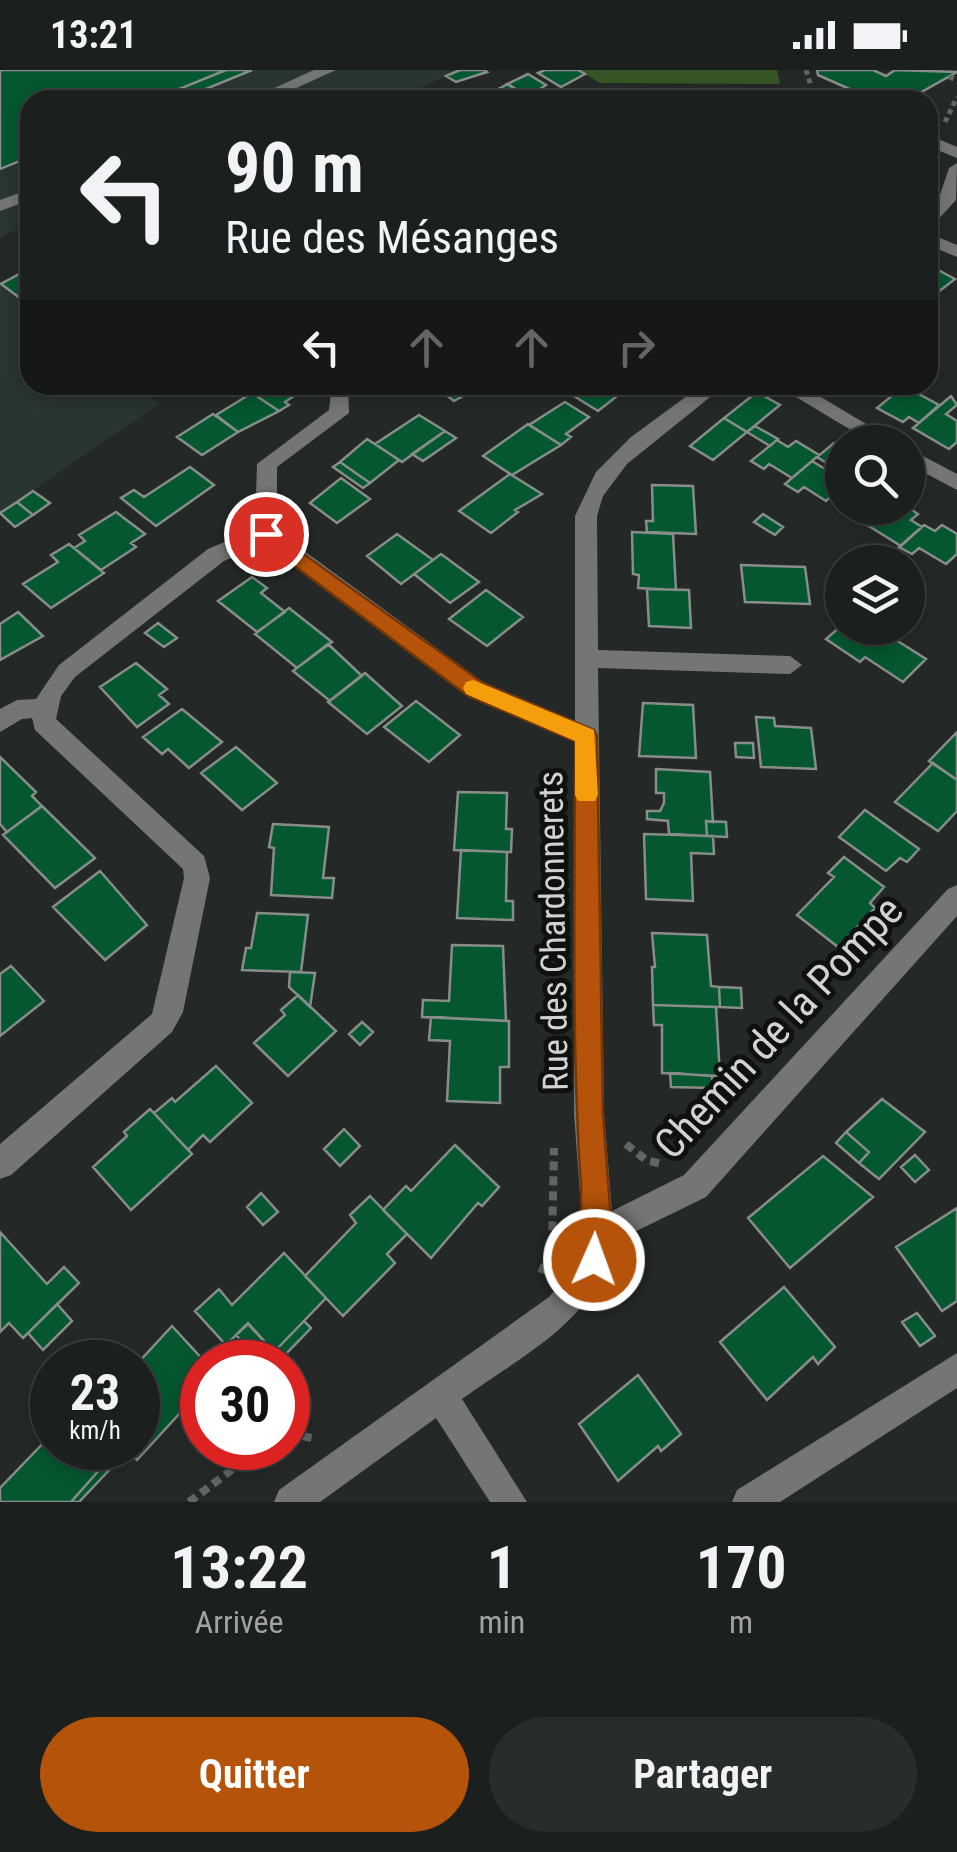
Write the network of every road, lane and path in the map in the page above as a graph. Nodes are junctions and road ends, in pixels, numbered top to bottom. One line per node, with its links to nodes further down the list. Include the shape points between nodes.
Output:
1 (328, 70): 6 (street)
2 (806, 70): 5 (path)
3 (949, 77): 4 (path)
4 (957, 80)
5 (811, 86)
6 (280, 90)
7 (957, 168): 8 (street)
8 (938, 209)
9 (340, 395): 15 (street, via 339,413 267,464)
10 (702, 395): 16 (street, Rue des Chardonnerets, via 610,467 592,494 586,516)
11 (804, 395): 12 (street)
12 (856, 425)
13 (925, 465): 14 (street)
14 (957, 483)
15 (266, 534): 18 (street, via 216,555 82,659 51,689); 20 (street, via 475,690)
16 (586, 659): 17 (street); 20 (street, Rue des Chardonnerets)
17 (790, 665)
18 (43, 708): 19 (street, via 17,710); 23 (street, via 44,723 195,864 197,878 162,1023)
19 (0, 722)
20 (586, 736): 22 (street, Rue des Chardonnerets)
21 (957, 897): 25 (street, Chemin de la Pompe, via 695,1186)
22 (589, 1114): 24 (path, via 615,1116 619,1136 636,1154); 25 (street, Rue des Chardonnerets); 26 (path, via 555,1113 552,1248)
23 (0, 1164)
24 (671, 1164)
25 (598, 1234): 28 (street, via 584,1280 560,1308)
26 (530, 1290)
27 (957, 1369): 35 (street)
28 (440, 1395): 33 (street); 34 (street)
29 (310, 1437): 30 (path)
30 (325, 1440)
31 (232, 1470): 32 (path)
32 (189, 1502)
33 (291, 1502)
34 (510, 1502)
35 (749, 1502)

